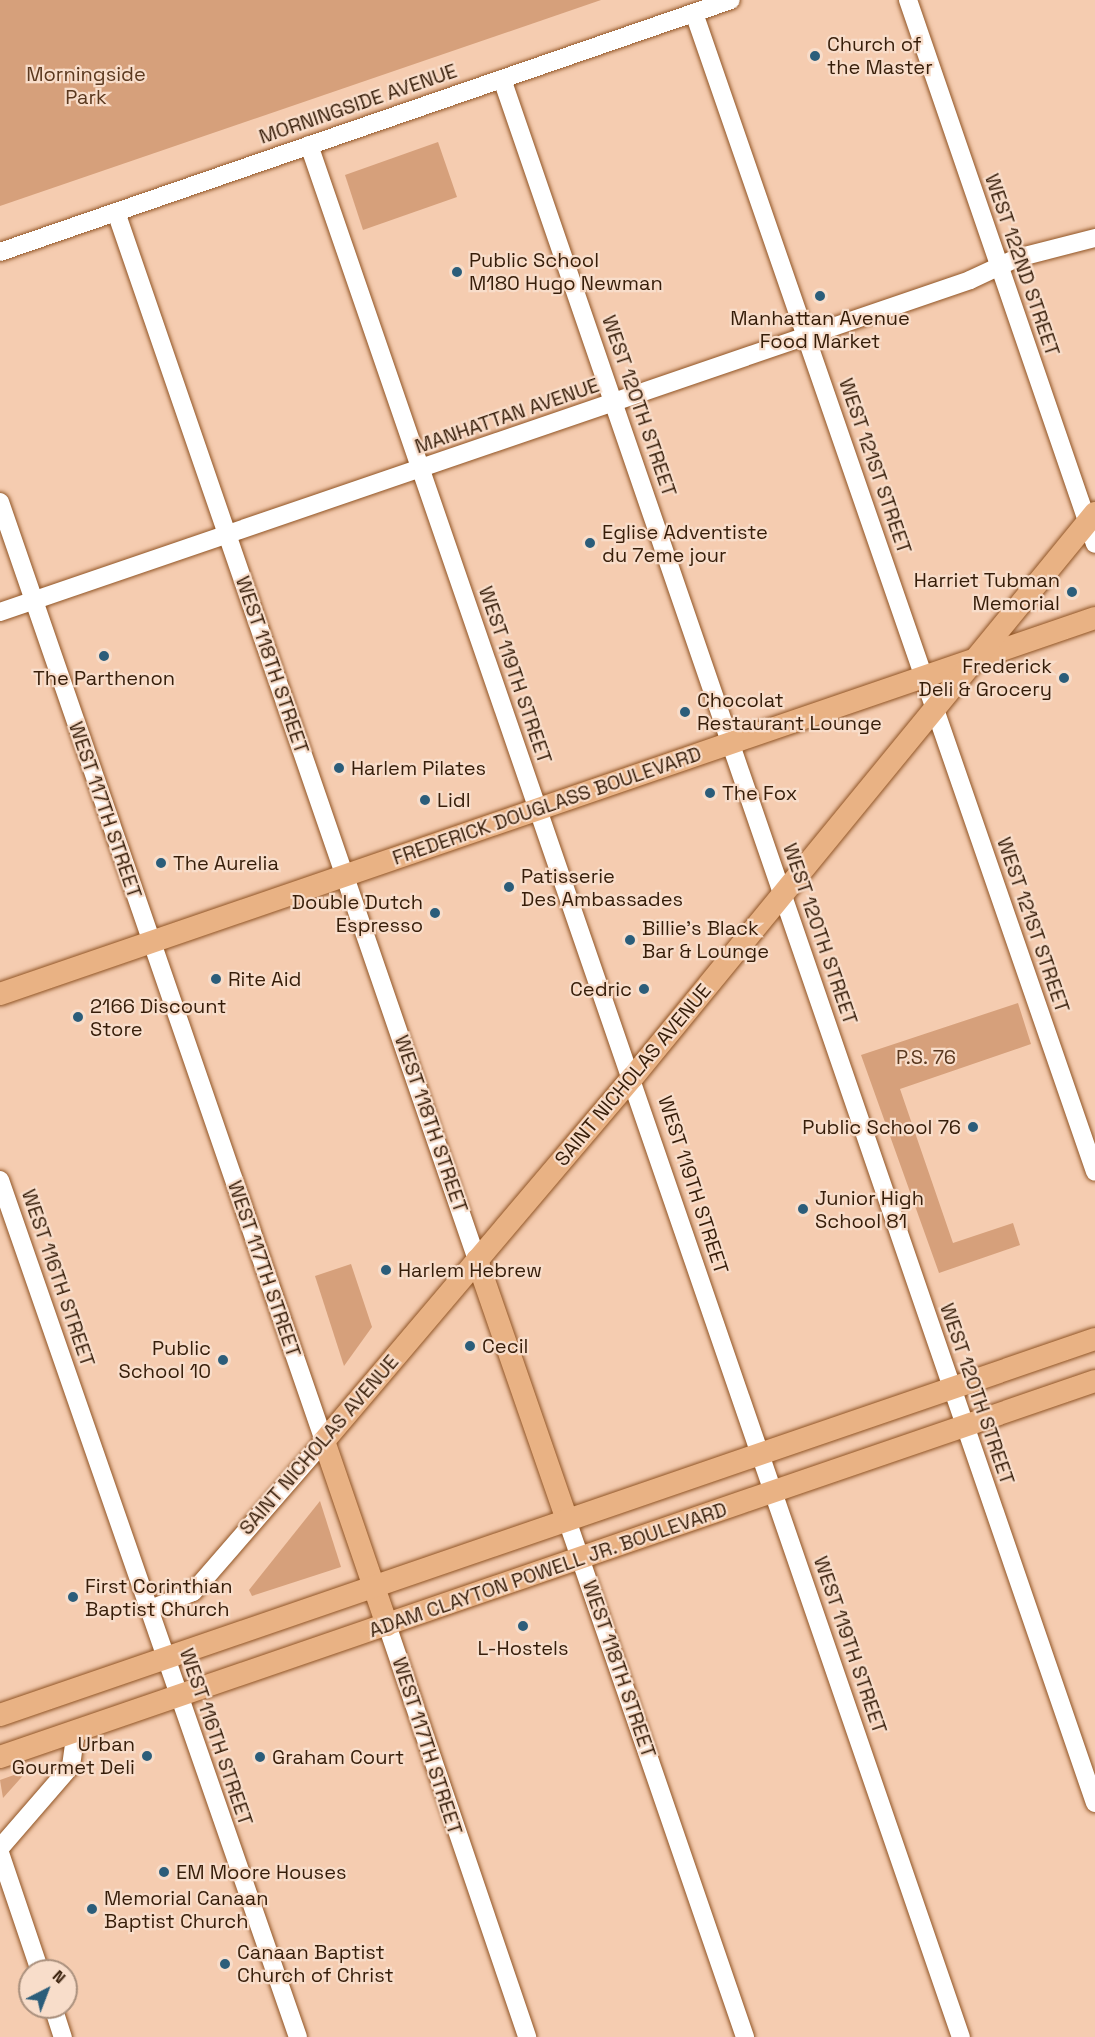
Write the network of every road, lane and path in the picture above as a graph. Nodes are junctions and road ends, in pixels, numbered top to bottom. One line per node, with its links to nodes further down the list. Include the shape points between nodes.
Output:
1 (731, 0): 3 (street, MORNINGSIDE AVENUE)
2 (908, 0): 9 (street, WEST 122ND STREET)
3 (694, 13): 4 (street, MORNINGSIDE AVENUE); 10 (street, WEST 121ST STREET)
4 (502, 79): 5 (street, MORNINGSIDE AVENUE); 11 (street, WEST 120TH STREET)
5 (309, 145): 6 (street, MORNINGSIDE AVENUE); 12 (street, WEST 119TH STREET)
6 (116, 212): 8 (street, MORNINGSIDE AVENUE); 15 (street, WEST 118TH STREET)
7 (1095, 237): 9 (street, MANHATTAN AVENUE, via 1035,252)
8 (0, 252)
9 (998, 267): 10 (street, MANHATTAN AVENUE); 14 (street, WEST 122ND STREET)
10 (806, 336): 11 (street, MANHATTAN AVENUE); 21 (street, WEST 121ST STREET)
11 (615, 403): 12 (street, MANHATTAN AVENUE); 23 (street, WEST 120TH STREET)
12 (420, 469): 15 (street, MANHATTAN AVENUE); 24 (street, WEST 119TH STREET)
13 (0, 502): 17 (street, WEST 117TH STREET)
14 (1091, 517): 16 (street, WEST 122ND STREET); 20 (main road, SAINT NICHOLAS AVENUE)
15 (227, 536): 17 (street, MANHATTAN AVENUE); 25 (street, WEST 118TH STREET)
16 (1095, 544)
17 (34, 601): 18 (street, MANHATTAN AVENUE); 27 (street, WEST 117TH STREET)
18 (0, 612)
19 (1095, 618): 20 (main road, FREDERICK DOUGLASS BOULEVARD)
20 (975, 659): 21 (main road, FREDERICK DOUGLASS BOULEVARD); 22 (main road, SAINT NICHOLAS AVENUE)
21 (923, 676): 22 (street, WEST 121ST STREET); 23 (main road, FREDERICK DOUGLASS BOULEVARD)
22 (934, 708): 26 (main road, SAINT NICHOLAS AVENUE); 30 (street, WEST 121ST STREET)
23 (731, 742): 24 (main road, FREDERICK DOUGLASS BOULEVARD); 26 (street, WEST 120TH STREET)
24 (537, 809): 25 (main road, FREDERICK DOUGLASS BOULEVARD); 29 (street, WEST 119TH STREET)
25 (345, 875): 27 (main road, FREDERICK DOUGLASS BOULEVARD); 32 (street, WEST 118TH STREET)
26 (782, 893): 29 (main road, SAINT NICHOLAS AVENUE); 35 (street, WEST 120TH STREET)
27 (151, 942): 28 (main road, FREDERICK DOUGLASS BOULEVARD); 37 (street, WEST 117TH STREET)
28 (0, 994)
29 (633, 1077): 32 (main road, SAINT NICHOLAS AVENUE); 38 (street, WEST 119TH STREET)
30 (1095, 1172)
31 (0, 1180): 43 (street, WEST 116TH STREET)
32 (477, 1260): 37 (main road, SAINT NICHOLAS AVENUE); 40 (main road, WEST 118TH STREET)
33 (1095, 1339): 35 (main road, ADAM CLAYTON POWELL JR. BOULEVARD)
34 (1095, 1381): 36 (main road, ADAM CLAYTON POWELL JR. BOULEVARD)
35 (951, 1389): 36 (street, WEST 120TH STREET); 38 (main road, ADAM CLAYTON POWELL JR. BOULEVARD)
36 (964, 1426): 39 (main road, ADAM CLAYTON POWELL JR. BOULEVARD); 50 (street, WEST 120TH STREET)
37 (324, 1441): 42 (main road, WEST 117TH STREET); 43 (street, SAINT NICHOLAS AVENUE, via 193,1592)
38 (760, 1454): 39 (street, WEST 119TH STREET); 40 (main road, ADAM CLAYTON POWELL JR. BOULEVARD)
39 (773, 1493): 41 (main road, ADAM CLAYTON POWELL JR. BOULEVARD); 59 (street, WEST 119TH STREET)
40 (567, 1520): 41 (street, WEST 118TH STREET); 42 (main road, ADAM CLAYTON POWELL JR. BOULEVARD)
41 (581, 1559): 44 (main road, ADAM CLAYTON POWELL JR. BOULEVARD); 58 (street, WEST 118TH STREET)
42 (374, 1587): 44 (main road, WEST 117TH STREET); 45 (main road, ADAM CLAYTON POWELL JR. BOULEVARD)
43 (148, 1610): 45 (street, WEST 116TH STREET)
44 (387, 1625): 46 (main road, ADAM CLAYTON POWELL JR. BOULEVARD); 57 (street, WEST 117TH STREET)
45 (165, 1659): 46 (street, WEST 116TH STREET); 47 (main road, ADAM CLAYTON POWELL JR. BOULEVARD)
46 (178, 1697): 48 (main road, ADAM CLAYTON POWELL JR. BOULEVARD); 56 (street, WEST 116TH STREET)
47 (0, 1715)
48 (76, 1731): 49 (main road, ADAM CLAYTON POWELL JR. BOULEVARD); 51 (street, via 71,1766)
49 (0, 1757)
50 (1095, 1803)
51 (0, 1848)
52 (0, 1853): 53 (street)
53 (36, 1959)
54 (57, 2019): 55 (street)
55 (63, 2037)
56 (298, 2037)
57 (527, 2037)
58 (745, 2037)
59 (961, 2037)

